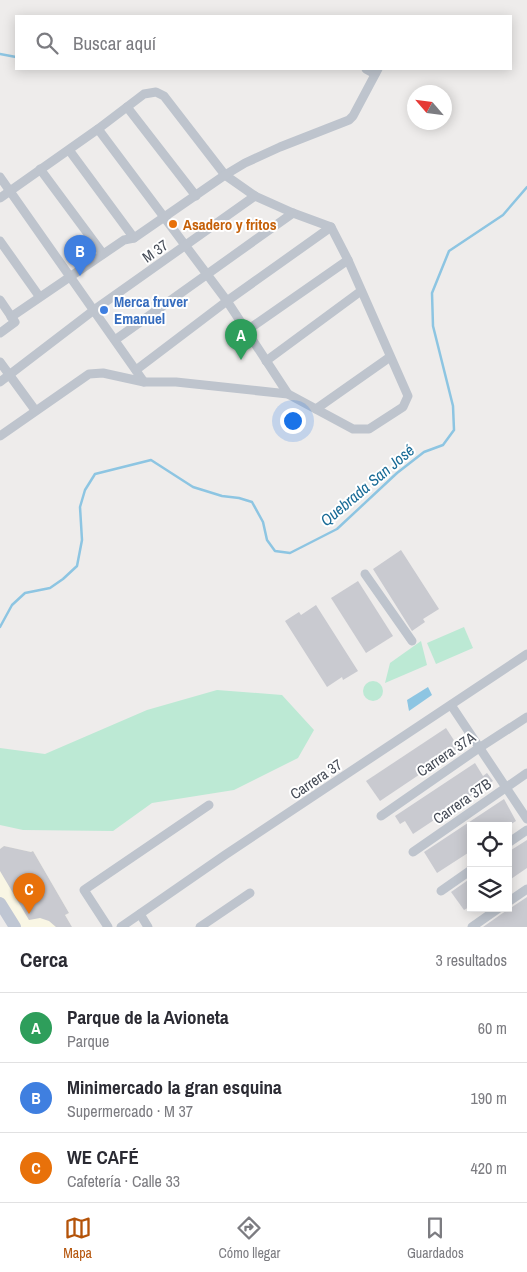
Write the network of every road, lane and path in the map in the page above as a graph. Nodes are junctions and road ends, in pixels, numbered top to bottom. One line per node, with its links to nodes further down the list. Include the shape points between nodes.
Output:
1 (377, 71): 6 (street, via 349,120 280,147)
2 (128, 107): 3 (street); 6 (street, via 144,94 156,92 164,96); 9 (street)
3 (98, 129): 4 (street); 13 (street)
4 (69, 150): 5 (street); 15 (street)
5 (40, 169): 8 (street); 18 (street)
6 (225, 175): 9 (street); 10 (street)
7 (0, 177): 8 (street)
8 (10, 191): 11 (street); 21 (street)
9 (196, 196): 13 (street)
10 (255, 196): 12 (street); 17 (street, M 37)
11 (0, 198)
12 (293, 213): 14 (street); 20 (street)
13 (164, 217): 15 (street); 17 (street)
14 (331, 227): 19 (street); 25 (street)
15 (134, 238): 18 (street, via 124,240)
16 (0, 240): 23 (street)
17 (185, 246): 20 (street); 26 (street, M 37)
18 (103, 254): 21 (street)
19 (348, 260): 22 (street); 28 (street)
20 (207, 275): 25 (street); 30 (street)
21 (70, 276): 23 (street); 26 (street)
22 (361, 291): 31 (street); 32 (street)
23 (39, 296): 27 (street)
24 (0, 300): 27 (street)
25 (226, 301): 28 (street); 34 (street)
26 (94, 310): 30 (street); 35 (street, M 37)
27 (11, 317): 29 (street, via 15,322)
28 (246, 332): 32 (street)
29 (0, 333)
30 (115, 340): 34 (street)
31 (390, 357): 39 (street); 39 (street, via 408,396 403,407 369,429 353,429)
32 (266, 361): 38 (street)
33 (0, 362): 35 (street)
34 (136, 370): 37 (street)
35 (9, 375): 36 (street, M 37); 40 (street)
36 (0, 382)
37 (144, 382): 38 (street, via 176,382); 40 (street, via 103,373 89,374)
38 (288, 394): 39 (street)
39 (316, 409)
40 (35, 410): 41 (street)
41 (0, 436)
42 (365, 574): 43 (street)
43 (412, 641)
44 (527, 654): 45 (street, Carrera 37)
45 (451, 705): 47 (street); 63 (street, Carrera 37)
46 (527, 717): 47 (street, Carrera 37A)
47 (479, 748): 49 (street); 51 (street, Carrera 37A)
48 (527, 773): 49 (street, Carrera 37B)
49 (505, 787): 52 (street); 55 (street, Carrera 37B)
50 (209, 805): 65 (street, via 84,890)
51 (381, 816)
52 (527, 819)
53 (527, 830): 54 (street)
54 (512, 840)
55 (413, 852)
56 (467, 873): 58 (street)
57 (527, 889): 60 (street)
58 (441, 891)
59 (250, 893): 68 (street)
60 (512, 899)
61 (0, 903): 64 (street)
62 (493, 912): 69 (street)
63 (140, 914): 66 (street, Carrera 37); 67 (street)
64 (14, 926)
65 (108, 927)
66 (121, 927)
67 (148, 927)
68 (200, 927)
69 (472, 927)

